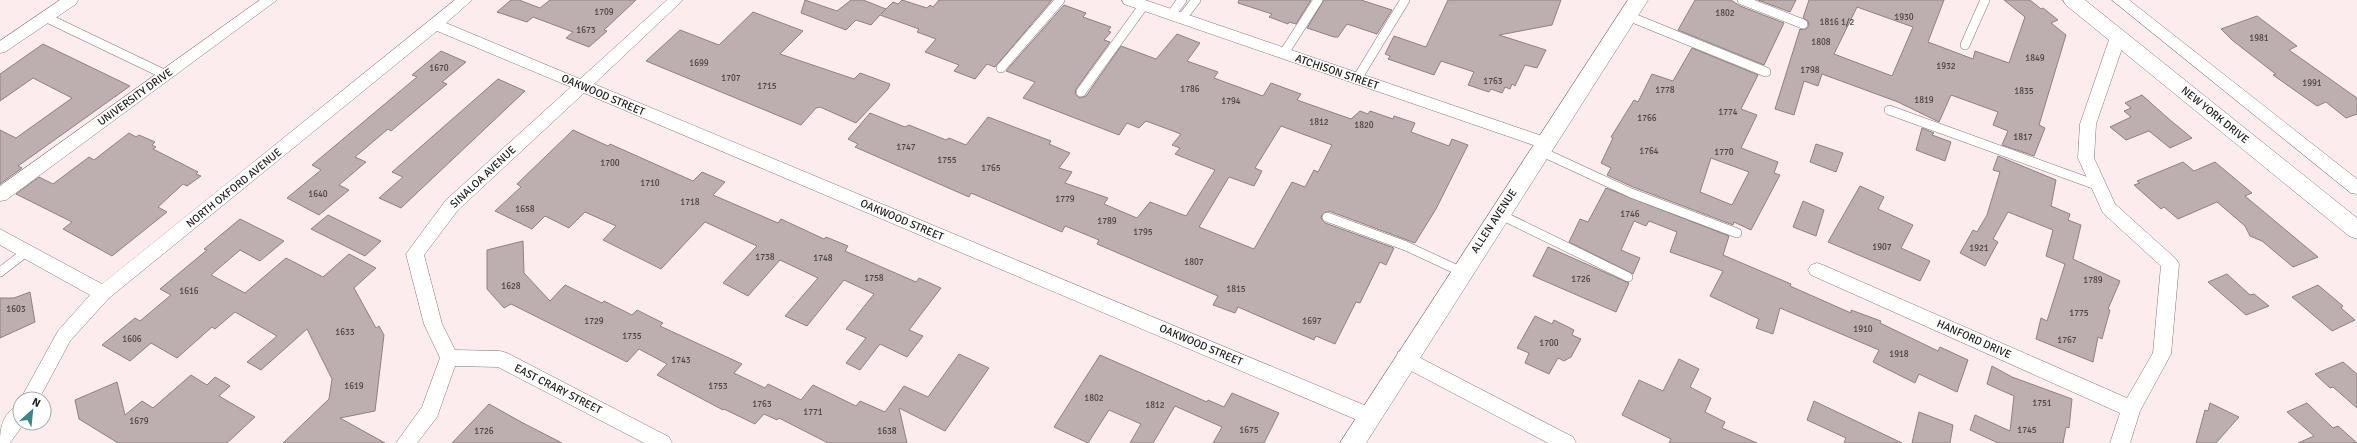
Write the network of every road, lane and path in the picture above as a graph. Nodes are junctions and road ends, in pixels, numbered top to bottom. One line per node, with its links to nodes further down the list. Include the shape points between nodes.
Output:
1 (71, 0): 17 (street)
2 (270, 0): 26 (street, UNIVERSITY DRIVE)
3 (465, 0): 18 (street, NORTH OXFORD AVENUE)
4 (676, 0): 28 (street, SINALOA AVENUE)
5 (1060, 0): 24 (lane)
6 (1182, 0): 16 (lane)
7 (1196, 0): 16 (lane)
8 (1318, 0): 23 (lane)
9 (1405, 0): 27 (lane)
10 (1742, 0): 19 (lane)
11 (1985, 0): 21 (lane)
12 (2073, 0): 20 (street, NEW YORK DRIVE)
13 (2119, 0): 33 (street)
14 (1136, 2): 16 (street, ATCHISON STREET); 29 (lane)
15 (1633, 8): 25 (lane); 31 (street, ALLEN AVENUE)
16 (1177, 16): 23 (street, ATCHISON STREET)
17 (45, 17): 22 (street); 26 (lane)
18 (435, 24): 28 (street, OAKWOOD STREET); 45 (street, NORTH OXFORD AVENUE)
19 (1803, 24)
20 (2118, 37): 32 (street, via 2088,124 2086,158); 37 (street, NEW YORK DRIVE)
21 (1965, 45)
22 (0, 48)
23 (1284, 53): 27 (street, ATCHISON STREET)
24 (1001, 68)
25 (1766, 72)
26 (166, 75): 34 (street, UNIVERSITY DRIVE)
27 (1357, 79): 31 (street, ATCHISON STREET)
28 (581, 86): 46 (street, SINALOA AVENUE, via 452,205 415,254 433,324); 50 (street, OAKWOOD STREET)
29 (1081, 92)
30 (1889, 110): 32 (lane)
31 (1542, 147): 35 (street, ALLEN AVENUE); 38 (lane, via 1631,193)
32 (2099, 186): 49 (street, via 2109,208 2170,264 2162,354)
33 (2357, 188)
34 (0, 195)
35 (1499, 214): 43 (street, ALLEN AVENUE); 44 (lane)
36 (1327, 217): 43 (lane, via 1406,246)
37 (2357, 230)
38 (1737, 233)
39 (0, 236): 40 (street)
40 (26, 252): 42 (lane); 45 (street)
41 (1817, 270): 49 (street, HANFORD DRIVE)
42 (0, 272)
43 (1462, 272): 47 (street, ALLEN AVENUE)
44 (1628, 277)
45 (103, 293): 48 (street, NORTH OXFORD AVENUE, via 64,336)
46 (448, 358): 53 (street, via 430,411); 54 (street, EAST CRARY STREET, via 500,359)
47 (1405, 358): 50 (street, ALLEN AVENUE); 56 (street)
48 (33, 391)
49 (2131, 409): 57 (street)
50 (1369, 416): 55 (street, ALLEN AVENUE)
51 (12, 425): 52 (street)
52 (0, 441)
53 (406, 443)
54 (662, 443)
55 (1352, 443)
56 (1566, 443)
57 (2120, 443)

